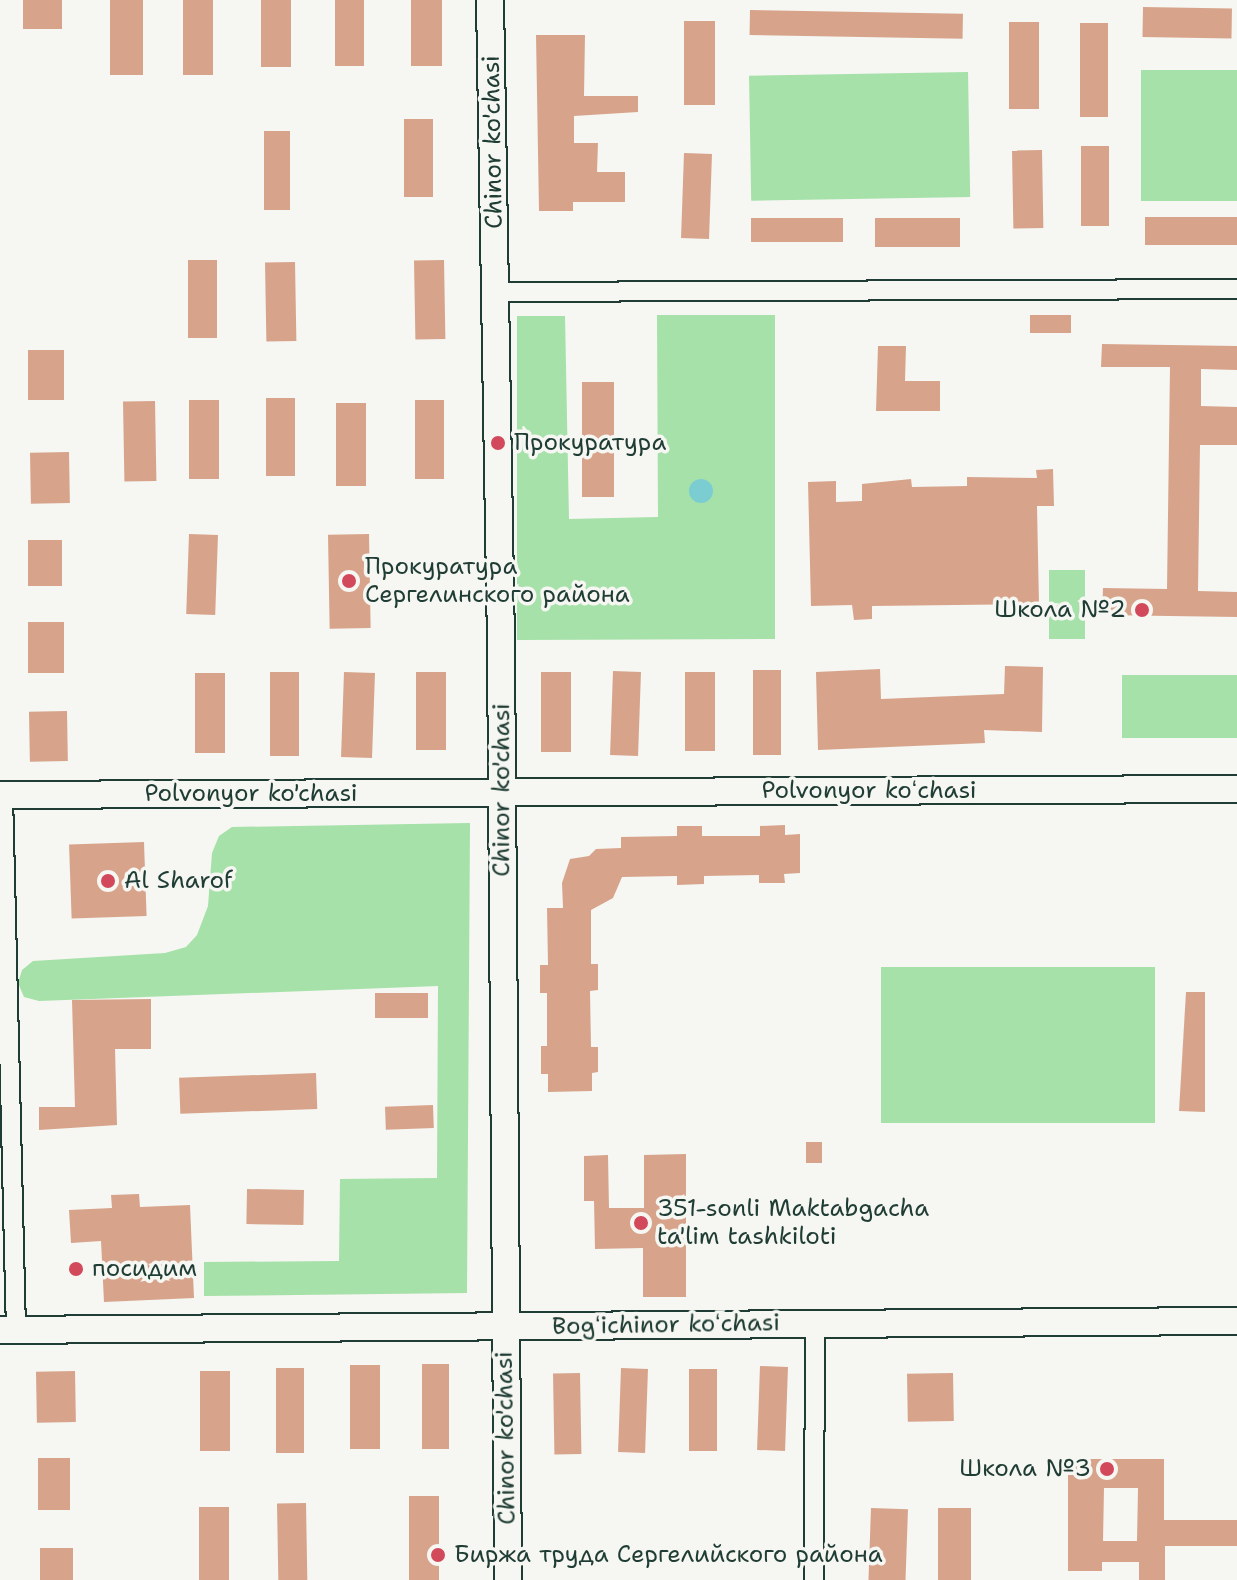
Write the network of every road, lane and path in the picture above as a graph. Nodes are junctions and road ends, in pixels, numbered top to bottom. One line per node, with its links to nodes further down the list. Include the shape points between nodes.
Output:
1 (490, 0): 3 (street, Chinor ko'chasi)
2 (1237, 289): 3 (street)
3 (495, 292): 5 (street, Chinor ko'chasi)
4 (1237, 789): 5 (street, Polvonyor koʻchasi)
5 (501, 794): 6 (street, Polvonyor ko'chasi); 9 (street, Chinor ko'chasi)
6 (2, 795): 10 (street)
7 (1237, 1321): 8 (street, Bogʻichinor koʻchasi)
8 (815, 1323): 9 (street, Bogʻichinor koʻchasi); 12 (street)
9 (504, 1326): 10 (street, Bogʻichinor koʻchasi); 11 (street, Chinor ko'chasi)
10 (8, 1330)
11 (508, 1580)
12 (814, 1580)

